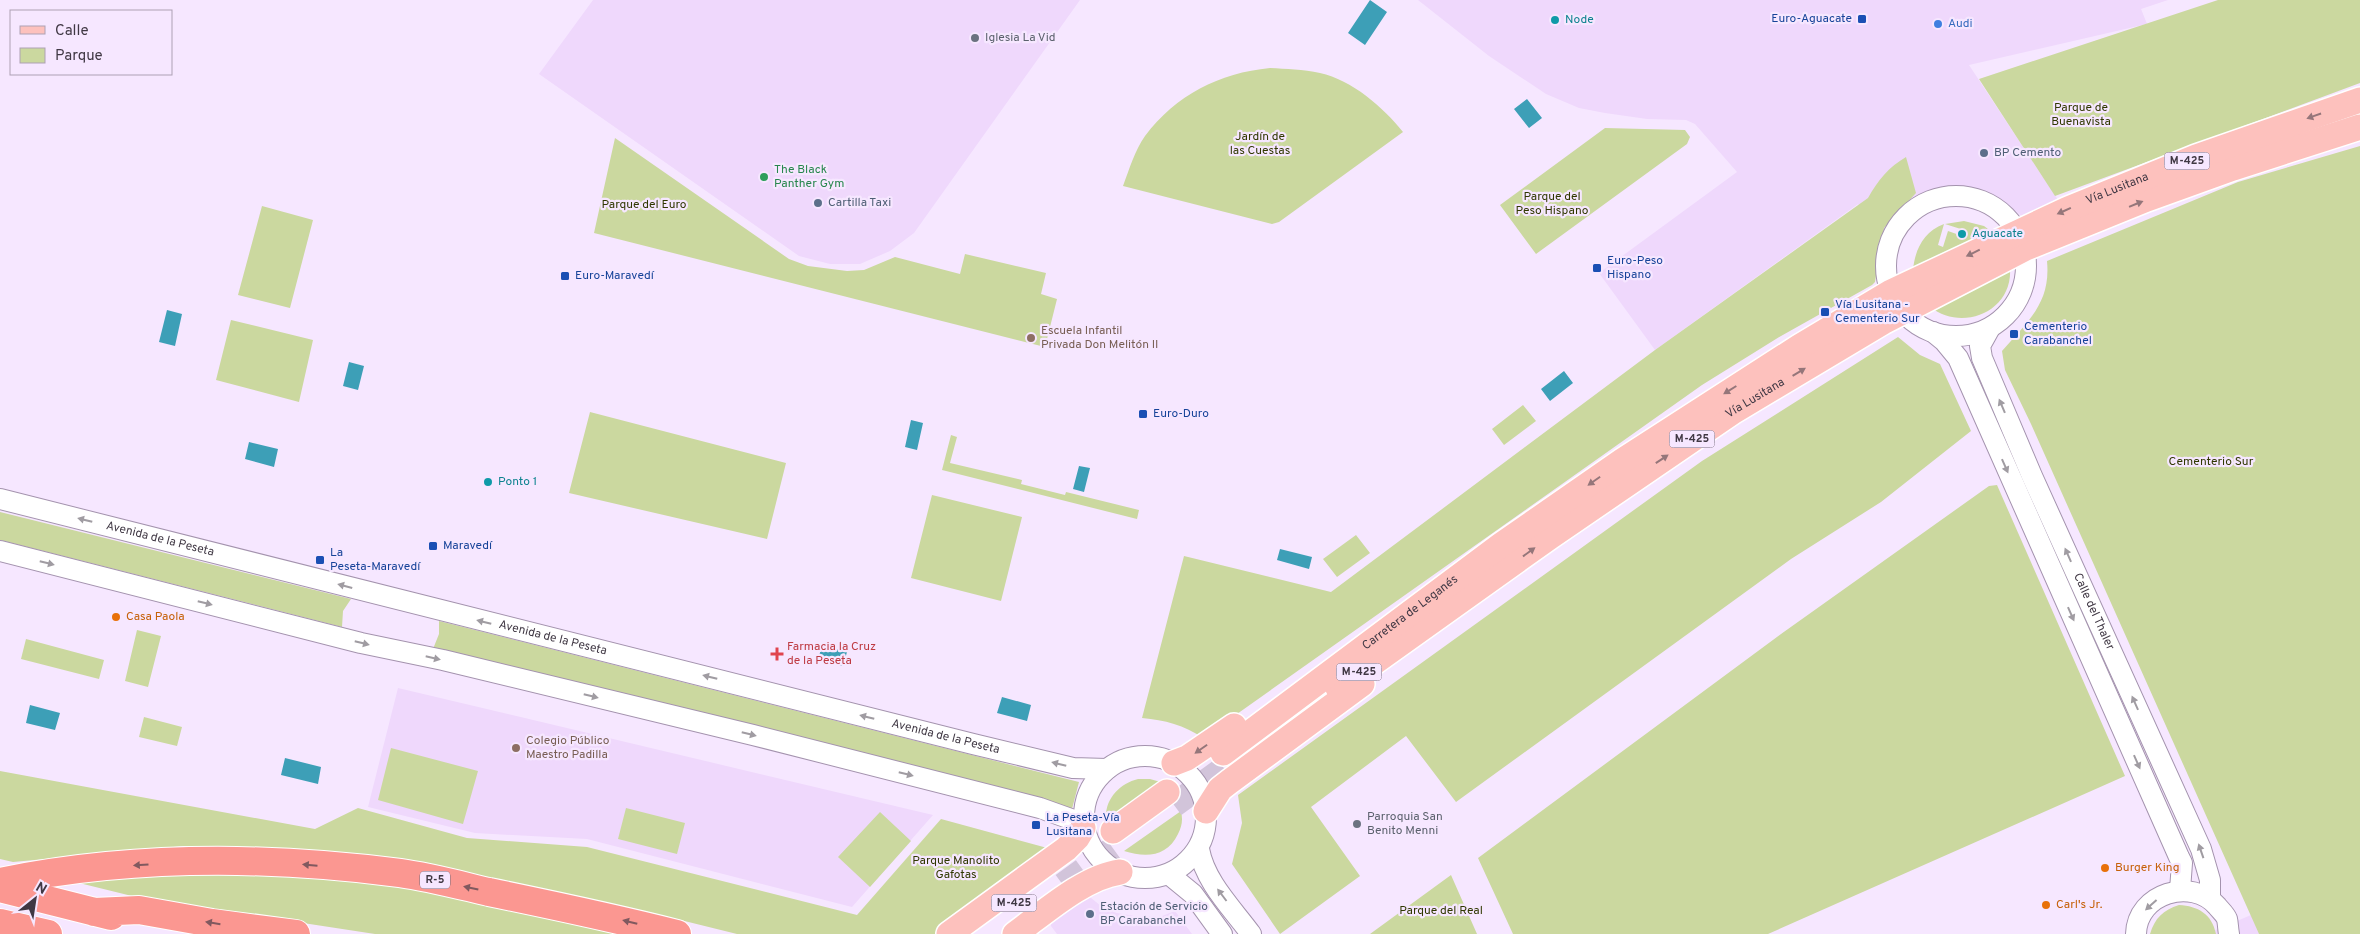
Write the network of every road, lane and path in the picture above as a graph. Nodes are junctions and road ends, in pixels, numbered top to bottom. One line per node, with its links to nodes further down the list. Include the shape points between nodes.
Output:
1 (2360, 100): 3 (main road, Vía Lusitana / M-425, one-way to 3, via 2196,157)
2 (2360, 128): 3 (main road, Vía Lusitana / M-425, one-way to 2)
3 (2022, 240): 4 (main road, M-425); 4 (street, via 2003,215 1985,202 1961,196 1936,198 1918,207 1902,220 1891,240 1886,262); 5 (street, via 2027,268 2022,293 2011,311)
4 (1897, 303): 6 (street, via 1917,324); 8 (main road, Vía Lusitana / M-425, one-way to 8, via 1722,395); 10 (main road, Vía Lusitana / M-425, one-way to 4, via 1734,411 1883,322)
5 (1990, 328): 6 (street, via 1962,337 1947,337); 22 (street, Calle del Thaler, one-way to 5, via 2210,880 2200,849 1982,358 1980,346)
6 (1933, 332): 21 (street, Calle del Thaler, one-way to 21, via 1958,358 2182,863)
7 (0, 499): 12 (street, Avenida de la Peseta, one-way to 7, via 1073,768)
8 (1501, 545): 10 (main road, Carretera de Leganés / M-425, via 1226,759); 11 (main road, one-way to 11, via 1476,555 1412,597 1194,754)
9 (0, 551): 15 (street, one-way to 15, via 361,643 443,660 1040,808)
10 (1489, 580): 14 (main road, via 1456,616 1220,789)
11 (1174, 763): 12 (street, via 1141,756); 14 (street, via 1195,783)
12 (1107, 769): 15 (street, via 1085,801)
13 (1170, 798): 16 (main road)
14 (1206, 811): 17 (street)
15 (1082, 826): 18 (street, via 1096,852); 31 (main road, via 1077,838 1066,849)
16 (1117, 837)
17 (1200, 849): 19 (street, via 1188,864); 36 (street, one-way to 17, via 1211,880)
18 (1120, 872): 19 (street, via 1143,878); 34 (main road, via 1107,874 1090,883)
19 (1171, 876): 35 (street, via 1193,894)
20 (0, 885): 23 (highway); 30 (highway, R-5, one-way to 20, via 401,873 280,863 231,860 109,866 29,876)
21 (2180, 890): 22 (street); 37 (street, one-way to 37, via 2166,893 2147,906 2136,926)
22 (2210, 898): 38 (street, via 2226,918)
23 (94, 912): 28 (highway); 29 (highway, one-way to 23, via 139,910)
24 (0, 923): 27 (highway)
25 (0, 932): 26 (highway)
26 (4, 934)
27 (48, 934)
28 (188, 934)
29 (296, 934)
30 (677, 934)
31 (950, 934)
32 (971, 934): 33 (main road, M-425, via 1060,878)
33 (996, 934)
34 (1015, 934)
35 (1222, 934)
36 (1251, 934)
37 (2136, 934)
38 (2229, 934)

